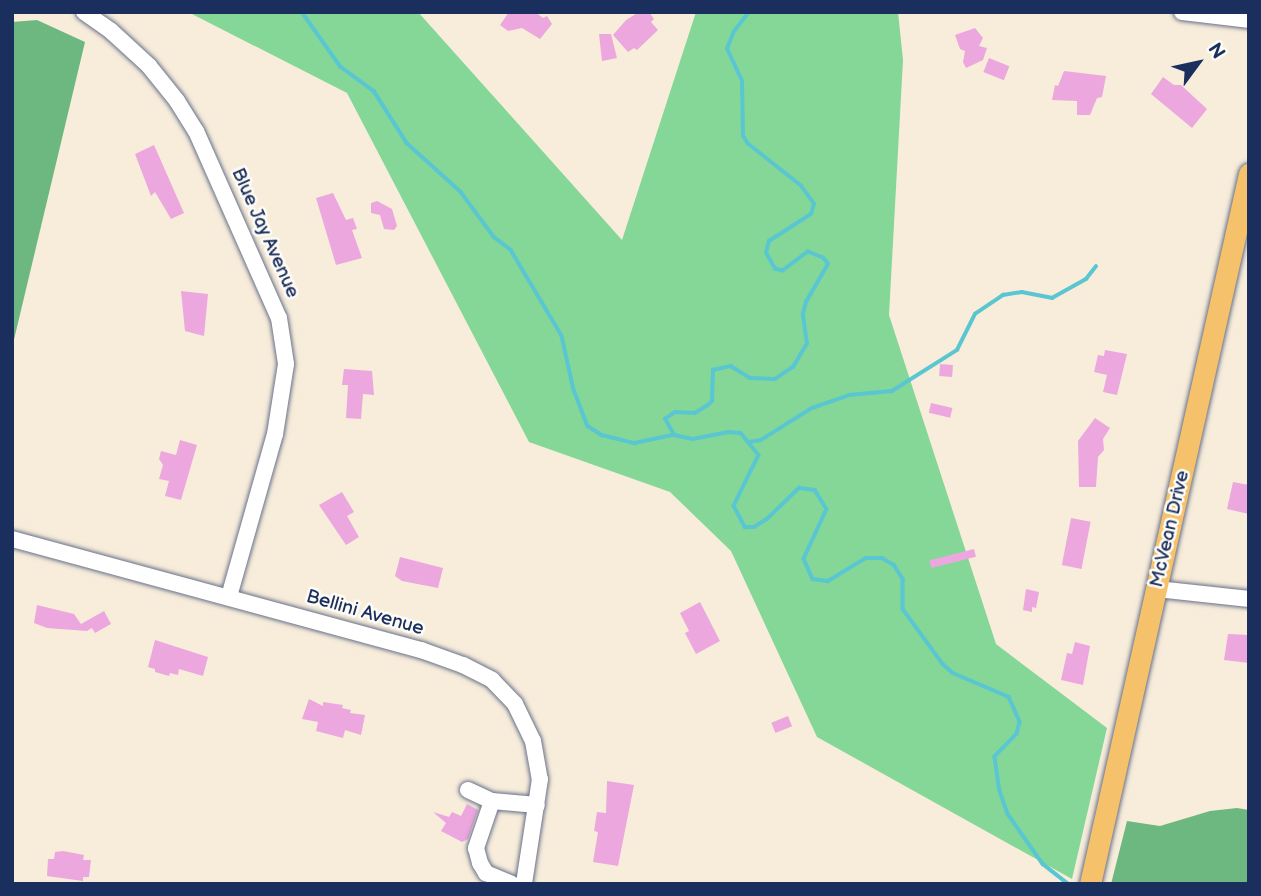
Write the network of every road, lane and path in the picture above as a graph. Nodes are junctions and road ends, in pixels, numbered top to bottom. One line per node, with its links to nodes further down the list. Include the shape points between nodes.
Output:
1 (84, 12): 7 (street, Blue Jay Avenue, via 149,66 177,101 196,131 279,318 286,364 275,434)
2 (1182, 12): 3 (street)
3 (1249, 20)
4 (1249, 174): 6 (main road, McVean Drive)
5 (12, 539): 7 (street, Bellini Avenue)
6 (1157, 589): 8 (street); 14 (main road, McVean Drive)
7 (229, 597): 11 (street, Bellini Avenue, via 421,650 492,680 515,704 533,741 540,779)
8 (1249, 599)
9 (468, 790): 10 (street)
10 (492, 801): 11 (street); 12 (street, via 476,848 486,873)
11 (537, 805): 13 (street, Bellini Avenue)
12 (512, 884)
13 (524, 884)
14 (1090, 884)

